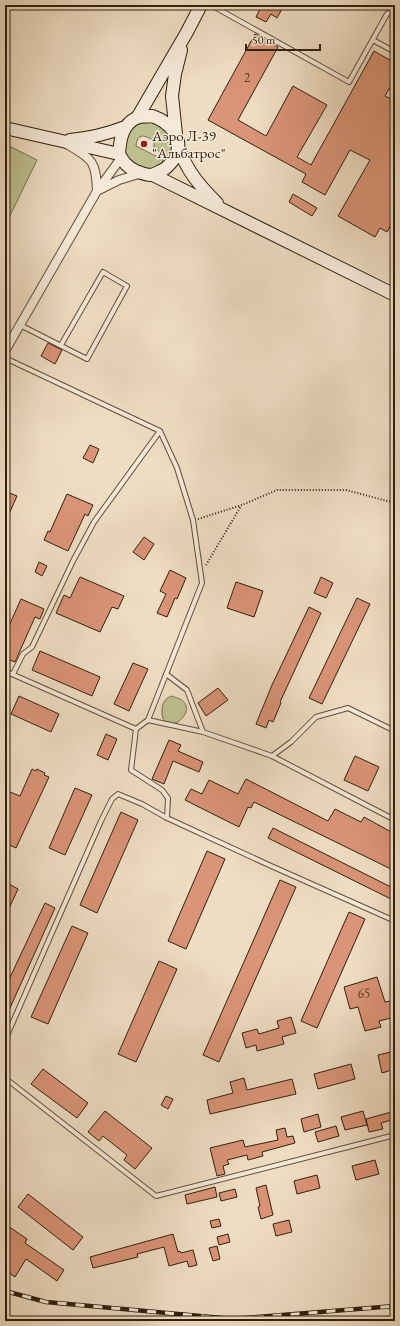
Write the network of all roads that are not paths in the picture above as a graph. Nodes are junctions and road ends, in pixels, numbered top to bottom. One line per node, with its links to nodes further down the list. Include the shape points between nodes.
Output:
1 (201, 5): 4 (main road)
2 (211, 5): 5 (lane, via 349,82)
3 (395, 10): 5 (lane, via 387,14)
4 (187, 32): 9 (main road); 13 (main road, via 175,74 172,96)
5 (373, 40): 6 (lane)
6 (395, 52)
7 (395, 84): 8 (lane, via 392,89)
8 (395, 90)
9 (137, 118): 10 (main road); 13 (main road, via 152,116 162,120 172,128)
10 (125, 127): 12 (main road, via 85,139); 14 (main road, via 120,141)
11 (5, 128): 12 (main road)
12 (59, 141): 14 (main road); 16 (street, via 85,155 94,165)
13 (177, 142): 15 (main road, via 175,156 170,164 165,169); 17 (main road, via 193,178)
14 (120, 156): 15 (main road, via 130,168); 16 (street)
15 (147, 174): 16 (street, via 119,180); 17 (main road)
16 (97, 191): 19 (street)
17 (225, 211): 18 (main road)
18 (395, 295)
19 (20, 325): 20 (lane); 21 (street)
20 (61, 345): 20 (lane, via 87,358 127,286 103,272)
21 (5, 351)
22 (5, 358): 23 (lane)
23 (160, 431): 25 (lane, via 94,522 72,561 32,647 23,654); 26 (lane, via 177,468 193,520 202,583)
24 (5, 671): 25 (lane)
25 (13, 674): 28 (lane)
26 (166, 674): 27 (lane); 30 (lane, via 186,690)
27 (148, 720): 28 (lane); 30 (lane)
28 (136, 729): 32 (lane, via 131,770 162,790 168,798)
29 (395, 731): 31 (lane, via 348,708 316,717 291,742)
30 (203, 732): 31 (lane)
31 (272, 756): 33 (lane)
32 (167, 818): 34 (lane); 35 (lane, via 118,794 112,799)
33 (395, 820)
34 (395, 921)
35 (5, 1040)
36 (5, 1078): 37 (lane, via 156,1196)
37 (395, 1135)

